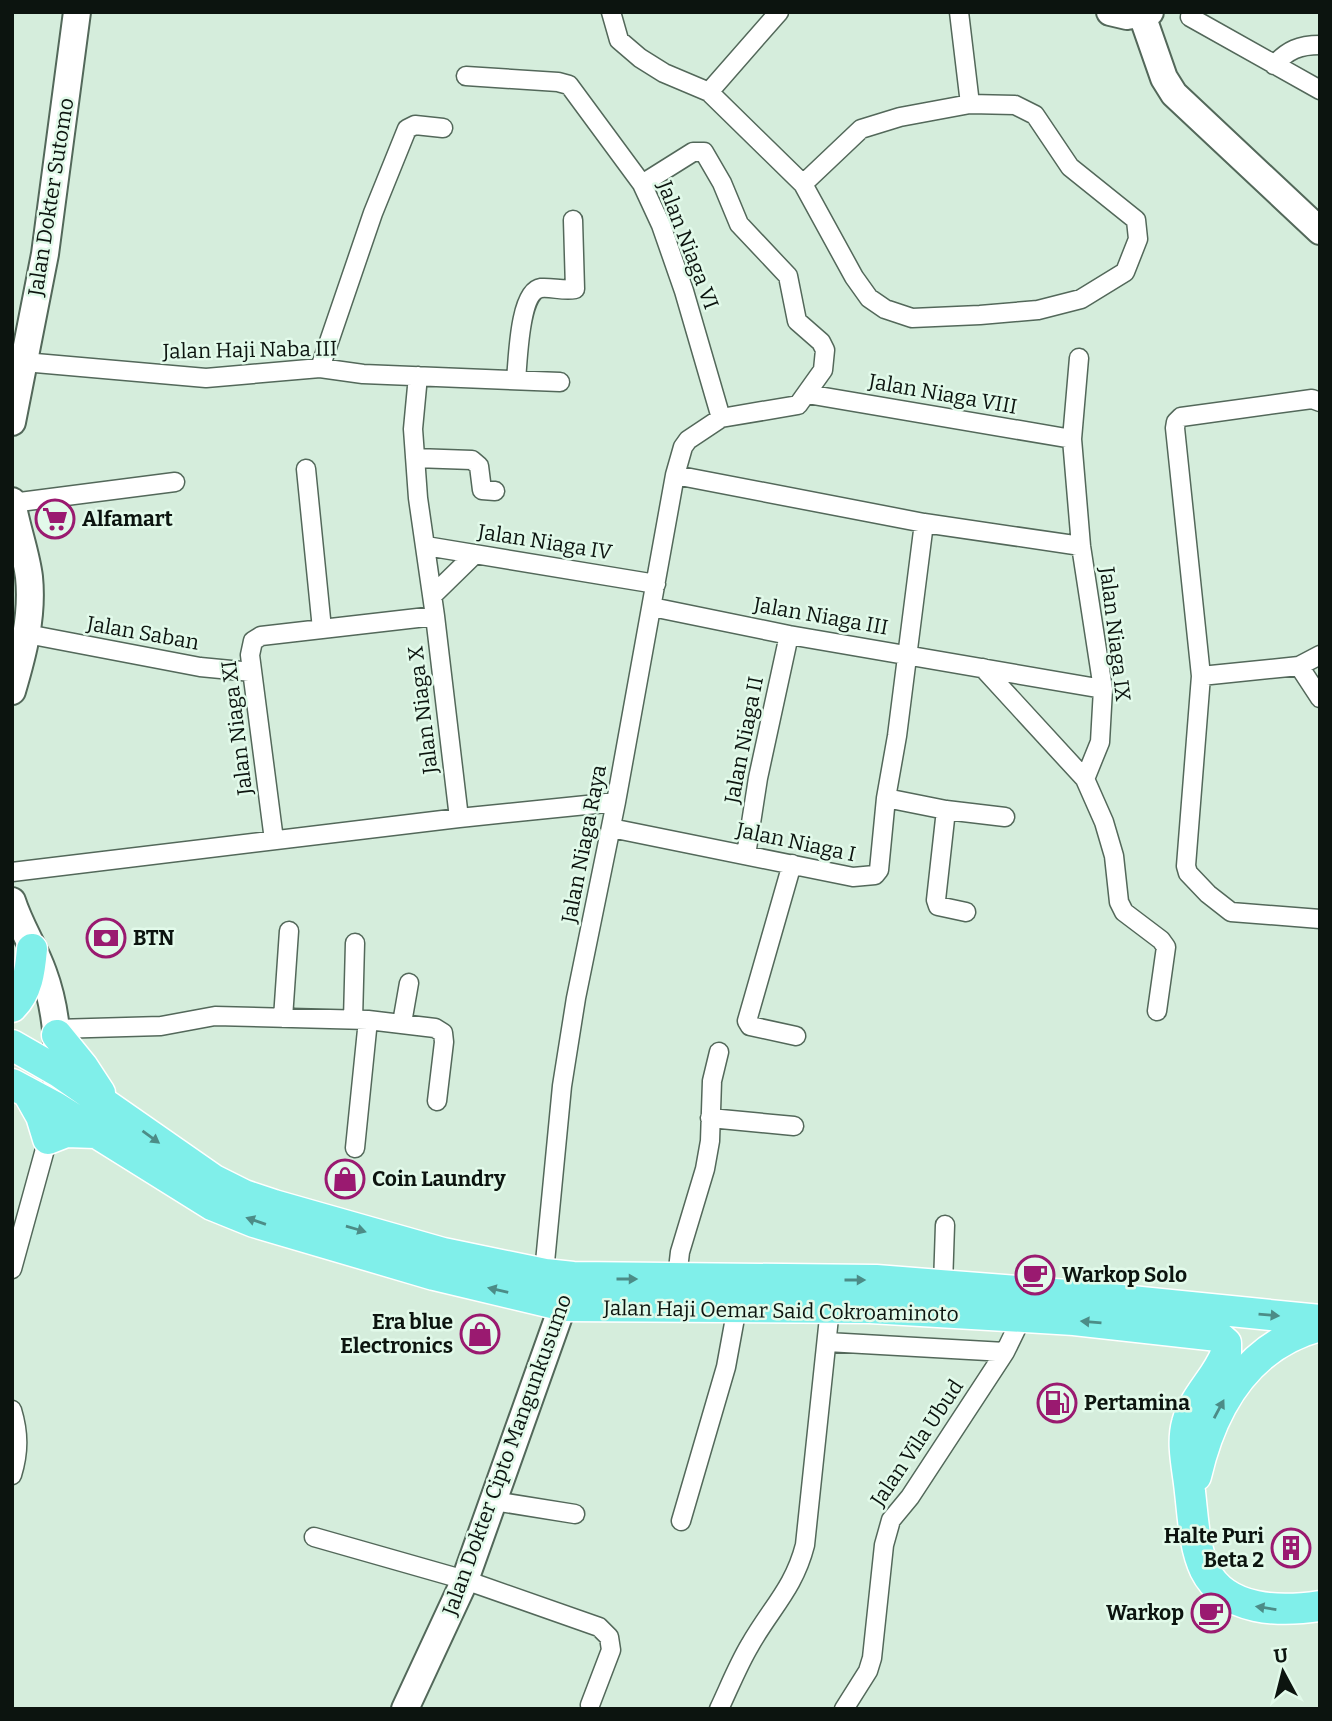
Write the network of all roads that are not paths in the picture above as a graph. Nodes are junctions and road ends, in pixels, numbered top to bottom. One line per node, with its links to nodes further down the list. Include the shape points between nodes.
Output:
1 (77, 12): 20 (main road, Jalan Dokter Sutomo, via 45,254)
2 (611, 12): 12 (street, via 619,40 640,58)
3 (779, 12): 12 (street)
4 (959, 12): 13 (street)
5 (1110, 12): 6 (main road)
6 (1146, 14): 18 (main road, via 1164,78 1174,94)
7 (1190, 17): 9 (street)
8 (1320, 45): 9 (street, via 1296,47)
9 (1274, 65): 11 (street)
10 (466, 76): 15 (street, Jalan Niaga VI, via 569,85)
11 (1320, 90)
12 (709, 92): 16 (street)
13 (970, 104): 16 (street, via 861,129); 16 (street, via 1015,105 1035,115 1070,167 1136,220 1139,239 1125,272 1082,299 1038,310 912,318 869,298)
14 (443, 128): 21 (street, via 415,125 407,129)
15 (642, 184): 25 (street, via 693,152 704,152 739,224 788,276 797,321 825,350 823,370); 27 (street, Jalan Niaga VI, via 684,291)
16 (803, 184)
17 (572, 220): 23 (street, via 575,289 540,288 525,304)
18 (1320, 231)
19 (1079, 358): 29 (street, Jalan Niaga IX)
20 (24, 362): 21 (street, Jalan Haji Naba III, via 206,378); 28 (main road, Jalan Dokter Sutomo)
21 (320, 368): 22 (street, Jalan Haji Naba III)
22 (418, 376): 23 (street, Jalan Haji Naba III); 30 (street, Jalan Niaga X)
23 (516, 380): 24 (street, Jalan Haji Naba III)
24 (560, 382)
25 (807, 394): 27 (street, via 799,405); 29 (street, Jalan Niaga VIII)
26 (1320, 401): 53 (street, via 1181,417 1176,422)
27 (721, 418): 32 (street, Jalan Niaga Raya, via 688,440)
28 (12, 422)
29 (1072, 439): 39 (street, Jalan Niaga IX)
30 (415, 458): 34 (street, via 472,460 479,466 482,490); 38 (street, Jalan Niaga X)
31 (306, 469): 46 (street)
32 (676, 475): 36 (street); 41 (street, Jalan Niaga Raya)
33 (175, 482): 35 (street)
34 (495, 491)
35 (12, 502): 37 (main road)
36 (924, 523): 39 (street); 48 (street, Jalan Niaga I)
37 (15, 533): 44 (main road, via 28,575)
38 (426, 546): 40 (street, Jalan Niaga IV); 42 (street, Jalan Niaga X)
39 (1081, 546): 54 (street, Jalan Niaga IX)
40 (475, 554): 41 (street, Jalan Niaga IV); 42 (street)
41 (656, 584): 43 (street, Jalan Niaga Raya)
42 (432, 596): 45 (street, Jalan Niaga X)
43 (652, 607): 47 (street, Jalan Niaga III); 59 (street, Jalan Niaga Raya)
44 (23, 616): 52 (street, Jalan Saban, via 200,667); 55 (main road)
45 (435, 616): 46 (street, Jalan Niaga XI); 62 (street, Jalan Niaga X)
46 (322, 629): 52 (street, Jalan Niaga XI, via 261,636 251,646)
47 (789, 635): 48 (street, Jalan Niaga III); 65 (street, Jalan Niaga II)
48 (906, 653): 51 (street, Jalan Niaga III); 58 (street, Jalan Niaga I)
49 (1320, 655): 50 (street)
50 (1299, 666): 53 (street); 56 (street)
51 (983, 668): 54 (street, Jalan Niaga III); 57 (street)
52 (252, 671): 64 (street, Jalan Niaga XI)
53 (1201, 676): 70 (street, via 1188,873 1231,912)
54 (1103, 689): 57 (street, Jalan Niaga IX, via 1100,742)
55 (12, 691)
56 (1320, 698)
57 (1085, 779): 76 (street, via 1108,833 1119,902 1124,912 1166,947)
58 (886, 799): 60 (street); 66 (street, Jalan Niaga I, via 875,875 853,877)
59 (616, 802): 62 (street); 63 (street, Jalan Niaga Raya)
60 (946, 810): 61 (street); 69 (street, via 936,900 945,909)
61 (1005, 817)
62 (459, 818): 64 (street)
63 (611, 828): 65 (street, Jalan Niaga I); 98 (street, Jalan Niaga Raya, via 562,1086 549,1206)
64 (274, 839): 67 (street)
65 (746, 855): 66 (street, Jalan Niaga I)
66 (792, 864): 81 (street, via 747,1021 750,1026)
67 (12, 872)
68 (12, 901): 73 (main road)
69 (966, 912)
70 (1320, 919)
71 (289, 931): 77 (street)
72 (355, 943): 78 (street)
73 (32, 949): 75 (main road, via 29,976); 80 (main road, via 48,986)
74 (409, 983): 79 (street)
75 (12, 1007)
76 (1157, 1011)
77 (284, 1018): 78 (street); 80 (street, via 215,1016 160,1026)
78 (360, 1020): 79 (street); 93 (street)
79 (402, 1023): 86 (street, via 443,1033)
80 (56, 1032): 84 (main road); 88 (main road)
81 (796, 1036)
82 (12, 1045): 84 (main road, Jalan Haji Oemar Said Cokroaminoto)
83 (719, 1052): 89 (street)
84 (59, 1072): 87 (main road); 88 (main road, Jalan Haji Oemar Said Cokroaminoto)
85 (20, 1089): 87 (main road, Jalan Haji Oemar Said Cokroaminoto); 92 (main road, via 41,1116)
86 (437, 1101)
87 (55, 1107): 91 (main road, Jalan Haji Oemar Said Cokroaminoto); 92 (street)
88 (116, 1111): 98 (main road, Jalan Haji Oemar Said Cokroaminoto, one-way to 98, via 214,1180 244,1195)
89 (710, 1118): 90 (street); 96 (street, via 705,1169 680,1252)
90 (794, 1126)
91 (96, 1133): 92 (main road, via 66,1132); 98 (main road, Jalan Haji Oemar Said Cokroaminoto, one-way to 91, via 434,1275 254,1222 212,1205)
92 (48, 1139): 95 (street)
93 (355, 1148)
94 (945, 1226): 97 (street)
95 (12, 1269)
96 (677, 1278): 97 (main road, Jalan Haji Oemar Said Cokroaminoto, one-way to 97); 98 (main road, Jalan Haji Oemar Said Cokroaminoto, one-way to 96)
97 (943, 1284): 99 (main road, Jalan Haji Oemar Said Cokroaminoto)
98 (555, 1289): 100 (main road, Jalan Haji Oemar Said Cokroaminoto); 110 (main road, Jalan Dokter Cipto Mangunkusumo)
99 (1028, 1305): 101 (main road, Jalan Haji Oemar Said Cokroaminoto); 103 (main road, Jalan Haji Oemar Said Cokroaminoto); 106 (street, Jalan Vila Ubud)
100 (737, 1307): 101 (main road, Jalan Haji Oemar Said Cokroaminoto); 112 (street, via 726,1367)
101 (830, 1308): 105 (street)
102 (1320, 1320): 103 (main road, Jalan Haji Oemar Said Cokroaminoto, one-way to 102)
103 (1215, 1322): 109 (main road, via 1227,1350 1186,1424)
104 (1320, 1326): 109 (main road, one-way to 104, via 1210,1428 1234,1383 1277,1344)
105 (827, 1342): 106 (street); 118 (street, via 800,1567 751,1643)
106 (1005, 1352): 119 (street, Jalan Vila Ubud, via 891,1520 884,1545 872,1658)
107 (12, 1410): 108 (street, via 19,1436)
108 (12, 1475)
109 (1191, 1496): 115 (main road, one-way to 109, via 1261,1608 1218,1586 1207,1574 1199,1552)
110 (494, 1501): 111 (street); 114 (main road, Jalan Dokter Cipto Mangunkusumo)
111 (575, 1514)
112 (681, 1521)
113 (314, 1536): 114 (street)
114 (465, 1580): 116 (street, via 599,1627 609,1637 611,1650); 117 (main road, Jalan Dokter Cipto Mangunkusumo)
115 (1320, 1606)
116 (590, 1705)
117 (405, 1709)
118 (719, 1709)
119 (844, 1709)

